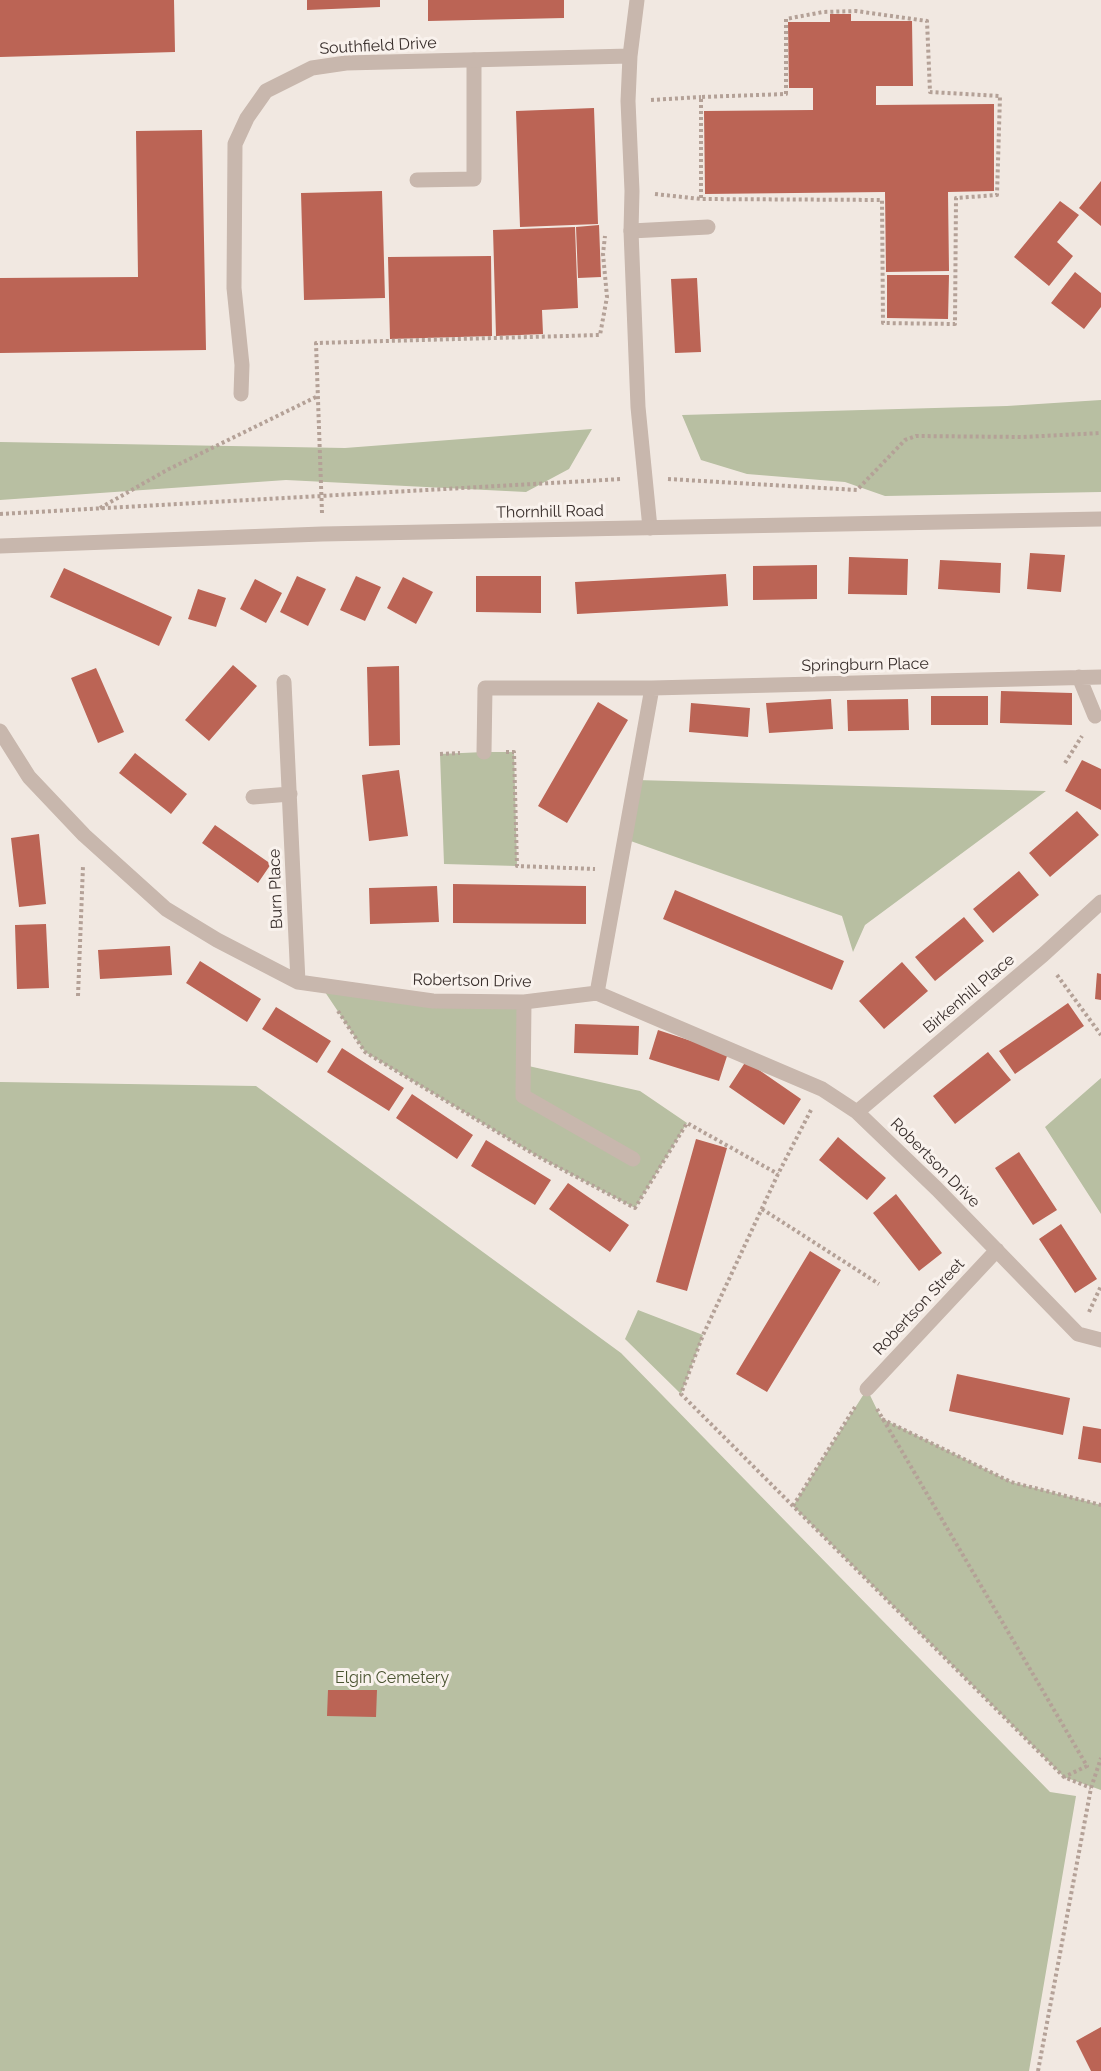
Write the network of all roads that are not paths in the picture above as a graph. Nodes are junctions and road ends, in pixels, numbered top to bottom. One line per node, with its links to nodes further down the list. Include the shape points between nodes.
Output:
1 (637, 0): 2 (street)
2 (630, 56): 3 (street, Southfield Drive); 6 (street)
3 (474, 60): 4 (street, via 474,179); 7 (street, Southfield Drive, via 346,63 312,68 266,91 247,118 235,144 234,288)
4 (417, 180)
5 (708, 226): 6 (street)
6 (631, 231): 9 (street, via 638,407)
7 (241, 394)
8 (1101, 519): 9 (street, Thornhill Road)
9 (650, 528): 10 (street, Thornhill Road, via 322,534)
10 (0, 546)
11 (1079, 677): 12 (street, Springburn Place); 14 (street, Springburn Place); 15 (street)
12 (1101, 677)
13 (284, 682): 18 (street, Burn Place)
14 (652, 688): 17 (street, Springburn Place, via 485,688); 22 (street)
15 (1095, 716)
16 (0, 732): 21 (street, Robertson Drive, via 29,777 84,835 166,909)
17 (484, 752)
18 (290, 794): 19 (street); 21 (street, Burn Place)
19 (253, 797)
20 (1101, 902): 24 (street, Birkenhill Place)
21 (298, 982): 23 (street, Robertson Drive, via 433,1002)
22 (597, 993): 23 (street, Robertson Drive); 24 (street, Robertson Drive, via 822,1089)
23 (524, 1002): 25 (street, via 523,1096)
24 (857, 1112): 26 (street, Robertson Drive)
25 (633, 1159)
26 (997, 1250): 27 (street, Robertson Drive, via 1078,1334); 28 (street, Robertson Street)
27 (1101, 1340)
28 (867, 1389)

